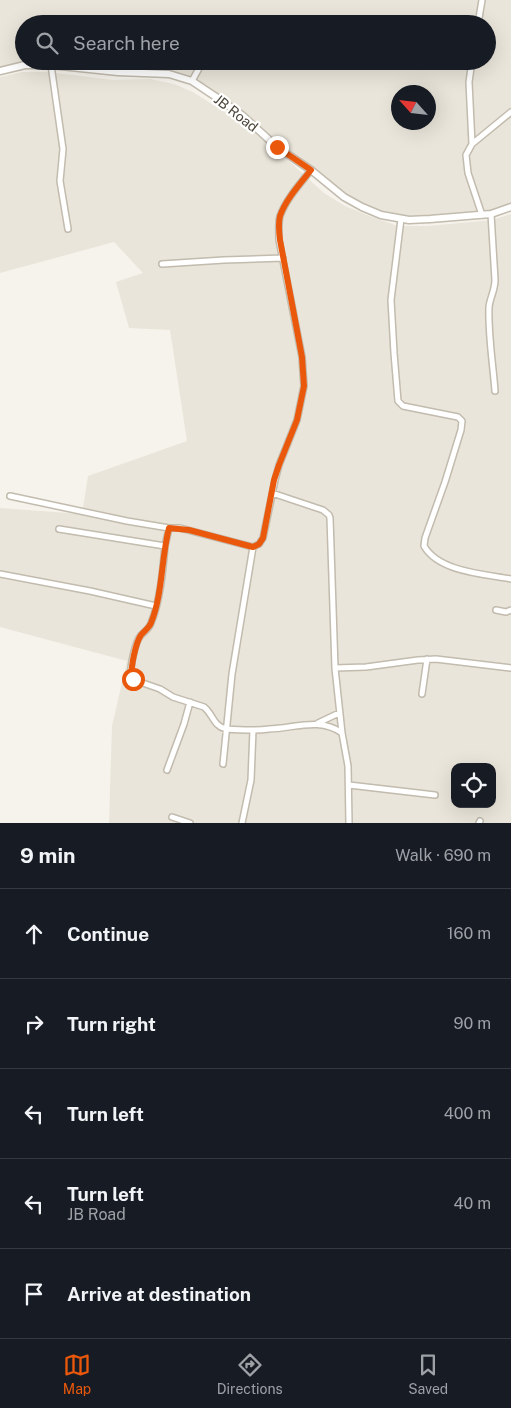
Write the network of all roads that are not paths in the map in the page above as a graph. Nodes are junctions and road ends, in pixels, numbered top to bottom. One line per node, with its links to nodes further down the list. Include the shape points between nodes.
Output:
1 (482, 0): 2 (street)
2 (480, 15)
3 (15, 67): 8 (street, JB Road)
4 (52, 70): 17 (street, via 63,149 60,181)
5 (101, 70): 9 (street, JB Road, via 169,74)
6 (198, 70): 9 (street)
7 (471, 70): 11 (street)
8 (0, 71)
9 (192, 81): 12 (street, JB Road, via 243,116 277,147)
10 (511, 112): 11 (street)
11 (472, 144): 15 (street, via 466,163)
12 (311, 170): 16 (street, JB Road, via 362,207); 18 (street, via 280,217 278,227)
13 (511, 207): 14 (street, JB Road)
14 (490, 214): 15 (street, JB Road); 20 (street, via 495,287 489,320)
15 (482, 215): 16 (street, JB Road)
16 (401, 219): 28 (street, via 391,300 398,401 403,406 458,418 462,422 424,546 433,557 452,567)
17 (68, 229)
18 (283, 258): 19 (street); 21 (street, via 302,357 304,386 297,420)
19 (162, 264)
20 (495, 391)
21 (272, 493): 26 (street, via 263,538); 33 (street, via 323,510 329,515)
22 (10, 496): 23 (street)
23 (169, 528): 25 (street); 26 (street)
24 (59, 529): 25 (street)
25 (165, 546): 29 (street)
26 (253, 547): 39 (street)
27 (0, 574): 29 (street)
28 (511, 579)
29 (156, 606): 36 (street, via 151,623 137,646 131,676)
30 (496, 610): 31 (street)
31 (511, 610)
32 (427, 660): 33 (street); 34 (street); 35 (street)
33 (335, 668): 37 (street)
34 (511, 668)
35 (422, 694)
36 (190, 702): 39 (street, via 207,710 216,724); 43 (street)
37 (339, 713): 38 (street); 41 (street)
38 (318, 723): 40 (street); 41 (street)
39 (226, 729): 40 (street); 42 (street)
40 (253, 730): 48 (street, via 251,780)
41 (342, 733): 44 (street)
42 (223, 764)
43 (167, 770)
44 (349, 785): 45 (street); 49 (street)
45 (435, 795)
46 (172, 817): 47 (street)
47 (190, 823)
48 (242, 823)
49 (349, 823)

